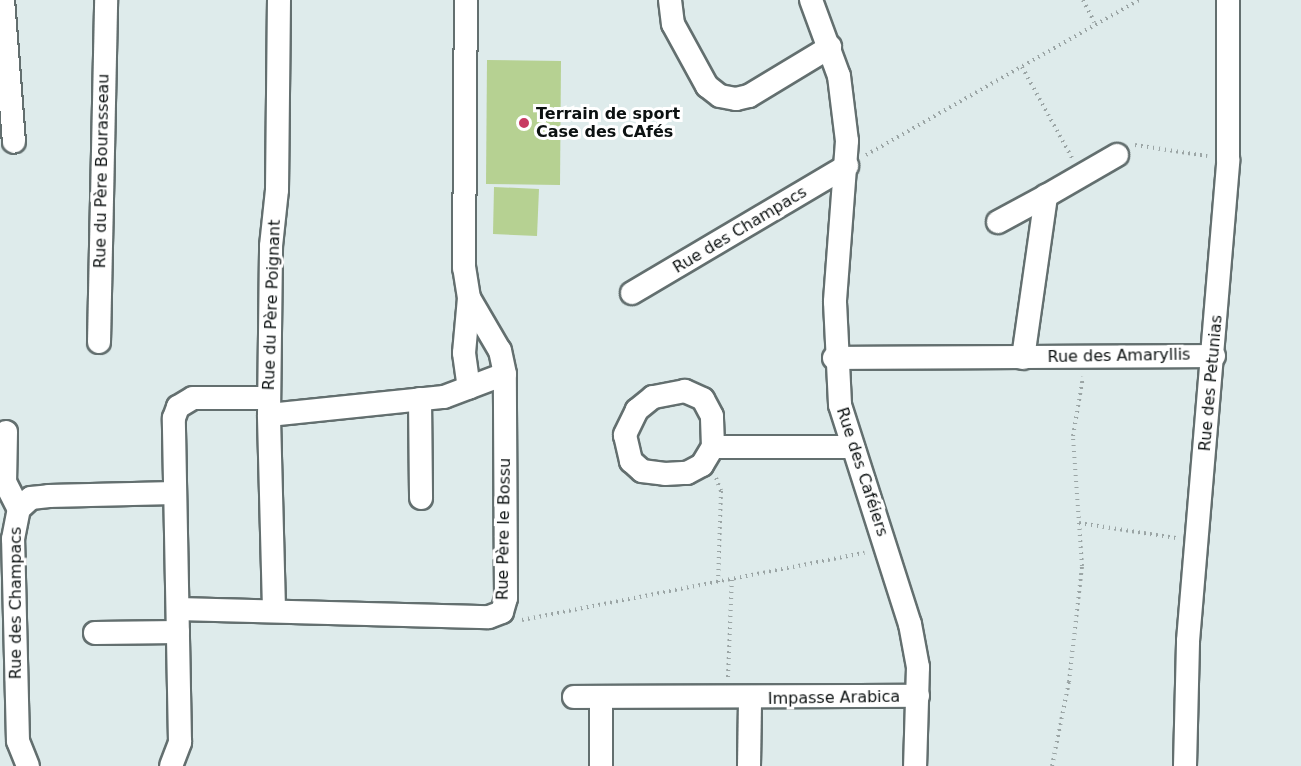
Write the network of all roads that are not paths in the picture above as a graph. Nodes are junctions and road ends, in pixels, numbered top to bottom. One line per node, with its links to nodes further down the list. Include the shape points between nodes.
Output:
1 (3, 0): 9 (street)
2 (106, 0): 16 (street, Rue du Père Bourasseau)
3 (279, 0): 23 (street, Rue du Père Poignant, via 278,190 271,246)
4 (466, 0): 15 (street, Rue Père le Bossu, via 464,268)
5 (670, 0): 8 (street, via 673,24 707,86 720,96 749,96)
6 (811, 0): 8 (street, Rue des Caféiers)
7 (1228, 0): 17 (street, Rue des Petunias, via 1228,160)
8 (830, 47): 11 (street, Rue des Caféiers, via 845,114)
9 (14, 142)
10 (1118, 155): 12 (street)
11 (847, 166): 14 (street, Rue des Champacs); 18 (street, Rue des Caféiers)
12 (1047, 196): 13 (street); 19 (street, Rue des Amaryllis)
13 (998, 222)
14 (633, 293)
15 (469, 298): 20 (street, Rue Père le Bossu, via 500,351); 21 (street, Rue Père le Bossu, via 464,353)
16 (99, 342)
17 (1214, 356): 19 (street, Rue des Amaryllis); 43 (street, Rue des Petunias, via 1188,642)
18 (834, 358): 19 (street, Rue des Amaryllis); 25 (street, Rue des Caféiers)
19 (1023, 358)
20 (505, 374): 21 (street); 31 (street, Rue Père le Bossu, via 506,598 502,612 489,617)
21 (469, 388): 22 (street)
22 (420, 399): 23 (street); 28 (street)
23 (269, 406): 27 (street, via 193,398 178,406 172,434); 31 (street, Rue du Père Poignant)
24 (6, 432): 29 (street, Rue des Champacs, via 5,482)
25 (850, 447): 26 (street); 34 (street, Rue des Caféiers, via 910,624 918,667)
26 (708, 456)
27 (174, 493): 29 (street, Rue des Champacs, via 49,496 31,498); 30 (street)
28 (421, 498)
29 (20, 509): 38 (street, Rue des Champacs, via 13,539 18,741)
30 (178, 609): 31 (street); 32 (street)
31 (274, 609)
32 (178, 632): 33 (street); 39 (street, via 180,742)
33 (95, 633)
34 (918, 696): 37 (street, Impasse Arabica); 42 (street, Rue des Caféiers)
35 (601, 697): 36 (street, Impasse Arabica); 37 (street, Impasse Arabica); 40 (street)
36 (574, 698)
37 (750, 699): 41 (street, Impasse Arabica)
38 (28, 766)
39 (171, 766)
40 (601, 766)
41 (749, 766)
42 (915, 766)
43 (1185, 766)

